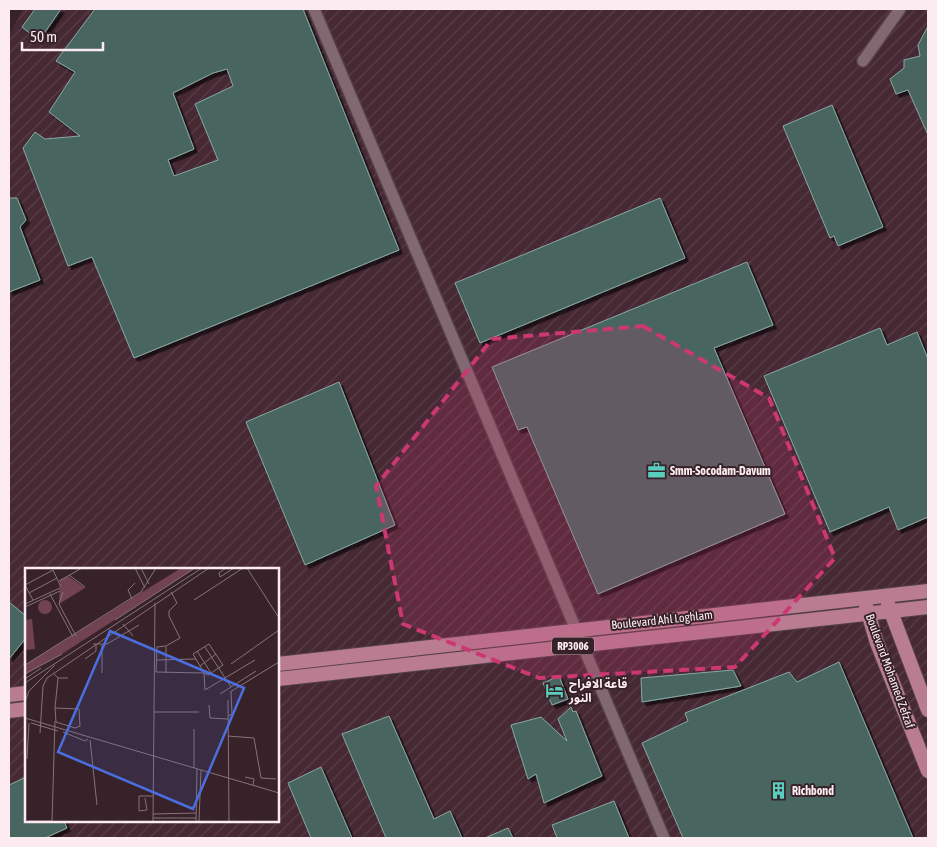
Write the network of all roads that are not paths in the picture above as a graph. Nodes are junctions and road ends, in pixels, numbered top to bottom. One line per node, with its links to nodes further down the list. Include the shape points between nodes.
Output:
1 (314, 9): 10 (street)
2 (900, 9): 3 (street)
3 (863, 61)
4 (928, 591): 5 (main road, Boulevard Ahl Loghlam / RP3006)
5 (886, 596): 6 (main road, Boulevard Ahl Loghlam / RP3006); 8 (main road, Boulevard Mohamed Zefzaf)
6 (864, 598): 9 (main road, Boulevard Mohamed Zefzaf); 10 (main road, Boulevard Ahl Loghlam / RP3006)
7 (928, 607): 8 (main road, Boulevard Ahl Loghlam / RP3006)
8 (890, 611): 9 (main road, Boulevard Ahl Loghlam / RP3006); 20 (main road, Boulevard Mohamed Zefzaf)
9 (868, 613): 11 (main road, Boulevard Ahl Loghlam / RP3006); 22 (main road, Boulevard Mohamed Zefzaf)
10 (576, 630): 11 (street); 12 (main road, Boulevard Ahl Loghlam / RP3006)
11 (583, 645): 12 (main road, Boulevard Ahl Loghlam / RP3006); 23 (street)
12 (482, 648): 13 (main road, Boulevard Ahl Loghlam / RP3006); 15 (main road, Boulevard Ahl Loghlam / RP3006)
13 (314, 660): 14 (main road, Boulevard Ahl Loghlam / RP3006); 15 (main road)
14 (279, 664)
15 (314, 674): 16 (main road, Boulevard Ahl Loghlam / RP3006)
16 (279, 679)
17 (25, 693): 18 (main road)
18 (9, 695)
19 (25, 708): 21 (main road)
20 (928, 710)
21 (9, 711)
22 (928, 771)
23 (664, 838)

